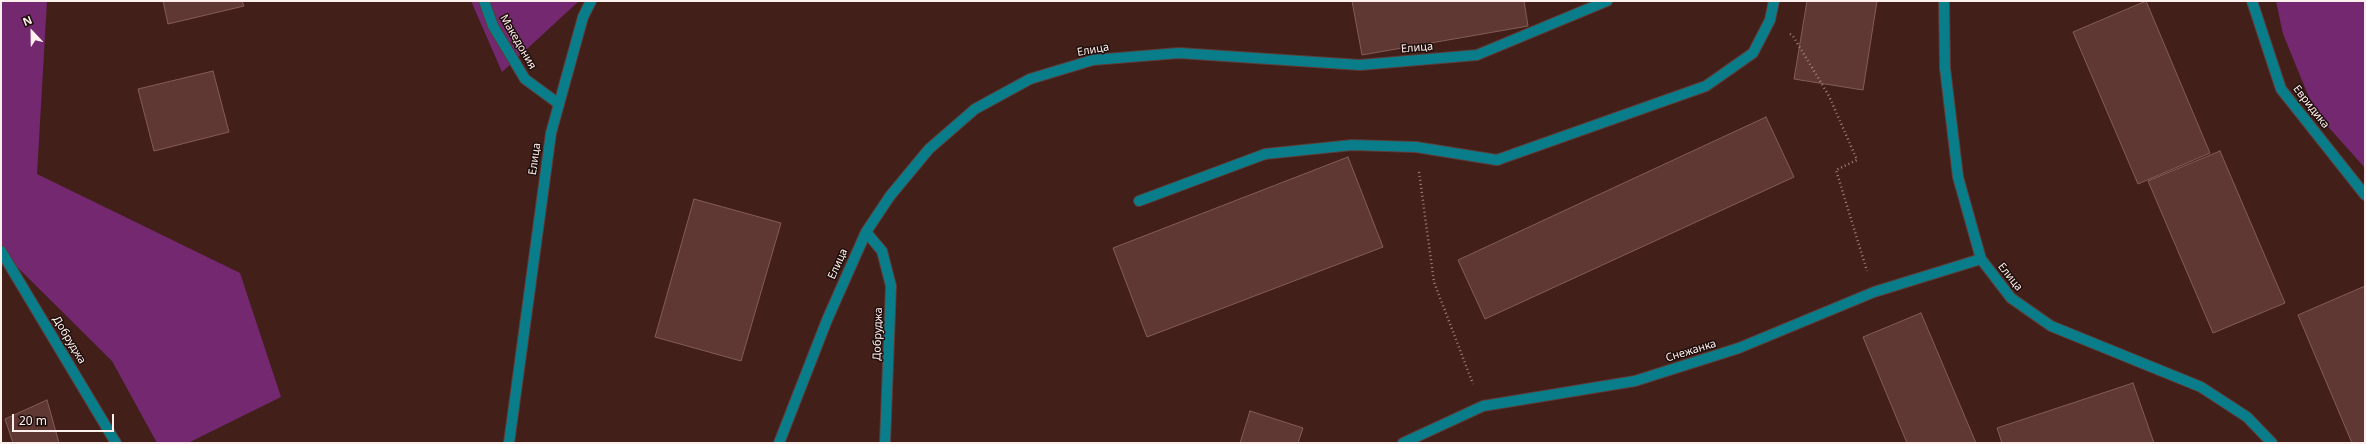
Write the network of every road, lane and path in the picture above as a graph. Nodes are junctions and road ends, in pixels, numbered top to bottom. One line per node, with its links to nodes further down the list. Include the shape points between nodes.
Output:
1 (484, 1): 8 (street, Македония, via 493,26 526,79)
2 (591, 1): 8 (street, Елица, via 583,17)
3 (1607, 1): 12 (street, Елица, via 1477,55 1360,65 1179,53 1093,60 1030,79 975,108 929,149 890,196)
4 (1774, 1): 7 (street)
5 (1944, 1): 14 (street, Елица, via 1944,68 1958,177)
6 (2252, 1): 10 (street, Евридика, via 2281,89)
7 (1770, 20): 9 (street, via 1753,53 1706,86 1497,160); 15 (path, via 1793,36 1829,96 1857,160 1836,170)
8 (559, 104): 18 (street, Елица, via 551,133)
9 (1416, 147): 11 (street, via 1352,145 1265,154); 16 (path, via 1434,282)
10 (2365, 195)
11 (1139, 201)
12 (866, 232): 19 (street, Елица, via 826,320); 20 (street, Добруджа, via 882,251 891,286)
13 (1, 251): 17 (street, Добруджа)
14 (1981, 259): 15 (street, Снежанка); 22 (street, Елица, via 2011,298 2051,326 2201,387 2247,417)
15 (1874, 292): 21 (street, Снежанка, via 1739,348 1635,381 1484,406)
16 (1470, 376)
17 (116, 443)
18 (509, 443)
19 (779, 443)
20 (885, 443)
21 (1402, 443)
22 (2272, 443)

